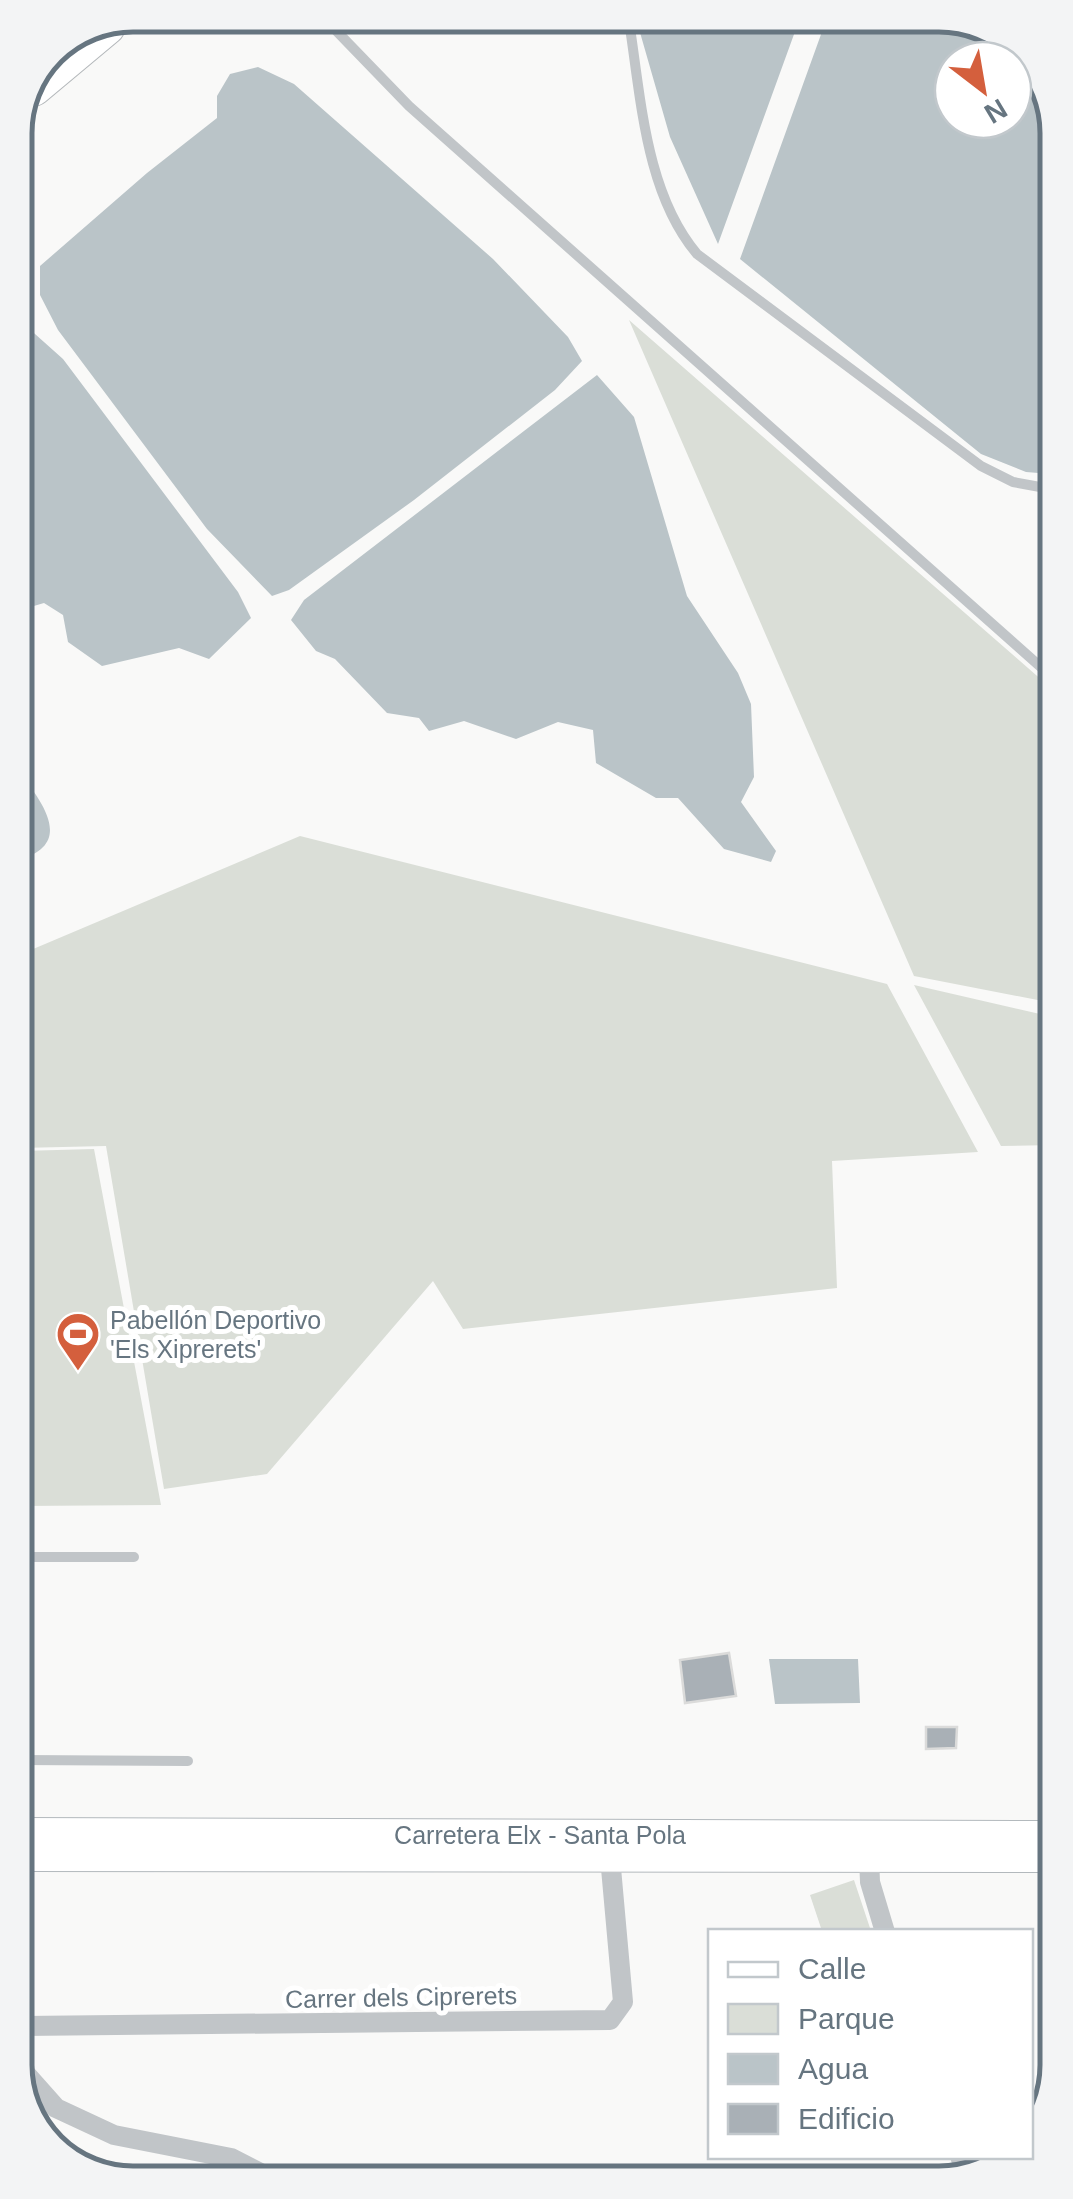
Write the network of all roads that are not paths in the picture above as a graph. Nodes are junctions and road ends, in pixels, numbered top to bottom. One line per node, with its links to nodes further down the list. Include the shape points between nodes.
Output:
1 (338, 32): 4 (lane, via 409,106)
2 (631, 33): 3 (lane, via 662,191 697,254 981,466)
3 (1040, 488)
4 (1040, 666)
5 (32, 1557): 6 (lane)
6 (134, 1558)
7 (32, 1760): 8 (lane)
8 (188, 1761)
9 (32, 1834): 10 (main road, Carretera Elx - Santa Pola)
10 (1040, 1836)
11 (32, 1856): 12 (main road, Carretera Elx - Santa Pola)
12 (610, 1857): 13 (main road, Carretera Elx - Santa Pola); 16 (street, Carrer dels Ciprerets, via 623,2002 610,2020)
13 (869, 1857): 14 (main road, Carretera Elx - Santa Pola); 15 (street)
14 (1040, 1857)
15 (884, 1929)
16 (32, 2026)
17 (34, 2083): 18 (street, via 56,2108 114,2135)
18 (247, 2166)

